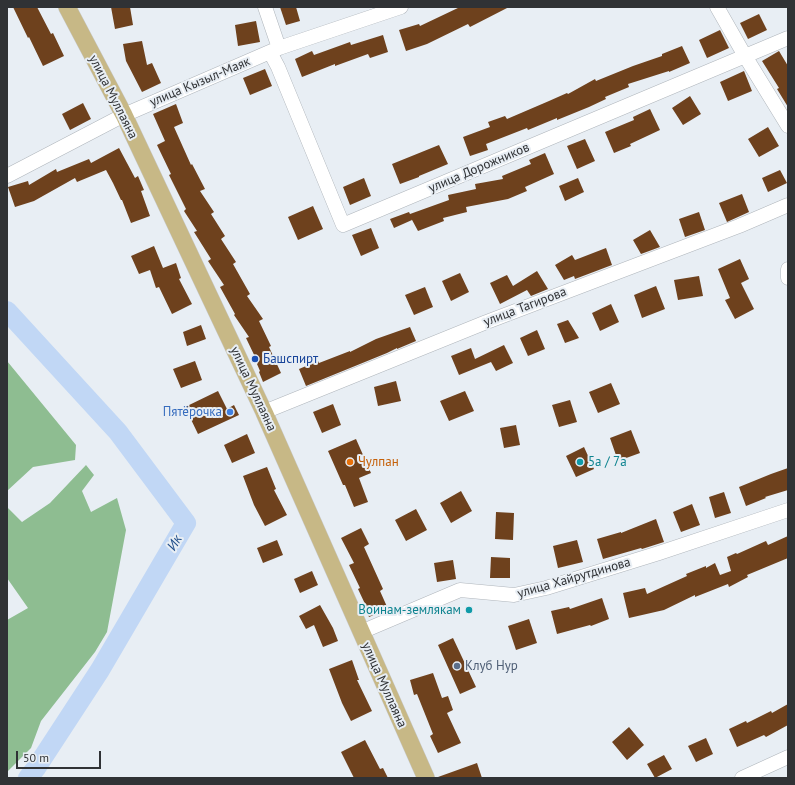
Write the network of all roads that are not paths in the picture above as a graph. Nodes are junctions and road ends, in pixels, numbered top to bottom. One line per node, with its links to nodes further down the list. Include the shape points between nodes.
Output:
1 (67, 7): 8 (main road, улица Муллаяна)
2 (265, 7): 6 (street, улица Дорожников)
3 (401, 7): 6 (street, улица Кызыл-Маяк)
4 (717, 7): 7 (street)
5 (788, 38): 7 (street, улица Дорожников)
6 (275, 50): 7 (street, улица Дорожников, via 278,67 343,225); 8 (street, улица Кызыл-Маяк)
7 (745, 56): 9 (street)
8 (124, 115): 10 (street, улица Кызыл-Маяк); 14 (main road, улица Муллаяна)
9 (788, 126)
10 (7, 176)
11 (788, 205): 14 (street, улица Тагирова)
12 (788, 269): 13 (street)
13 (788, 278)
14 (264, 412): 16 (main road, улица Муллаяна)
15 (788, 510): 16 (street, улица Хайрутдинова, via 546,588 514,595 460,590)
16 (360, 632): 18 (main road, улица Муллаяна)
17 (788, 757): 19 (street)
18 (426, 778)
19 (742, 778)

